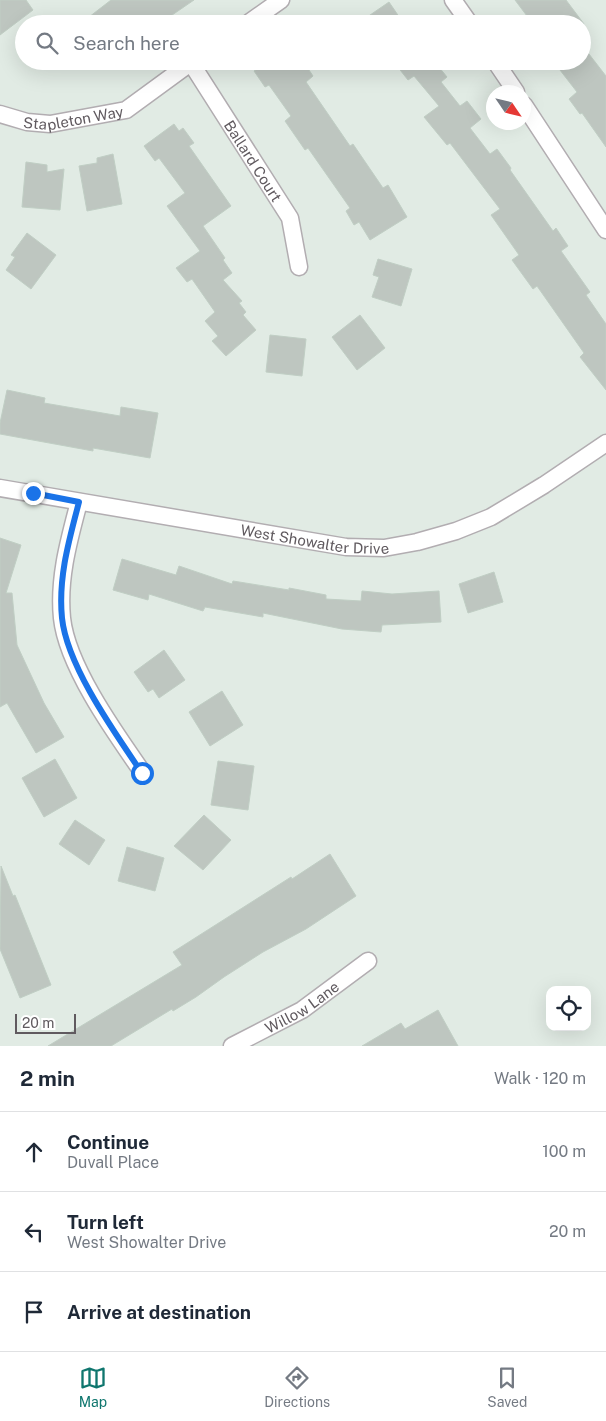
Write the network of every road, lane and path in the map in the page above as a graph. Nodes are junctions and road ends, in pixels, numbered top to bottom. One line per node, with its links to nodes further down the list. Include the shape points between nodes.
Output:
1 (281, 0): 3 (street)
2 (453, 0): 4 (street)
3 (259, 15)
4 (464, 15)
5 (181, 70): 10 (street, Stapleton Way, via 126,110 50,124)
6 (197, 70): 12 (street, Ballard Court, via 290,218)
7 (501, 70): 8 (street)
8 (511, 85)
9 (531, 116): 11 (street)
10 (1, 117)
11 (606, 230)
12 (299, 267)
13 (606, 442): 15 (street, West Showalter Drive, via 491,517 418,542 384,548 338,545)
14 (0, 488): 15 (street, West Showalter Drive)
15 (79, 502): 16 (street, via 62,578 62,619 68,646 115,733)
16 (142, 773)
17 (368, 961): 18 (street, Willow Lane, via 302,1010)
18 (232, 1046)

